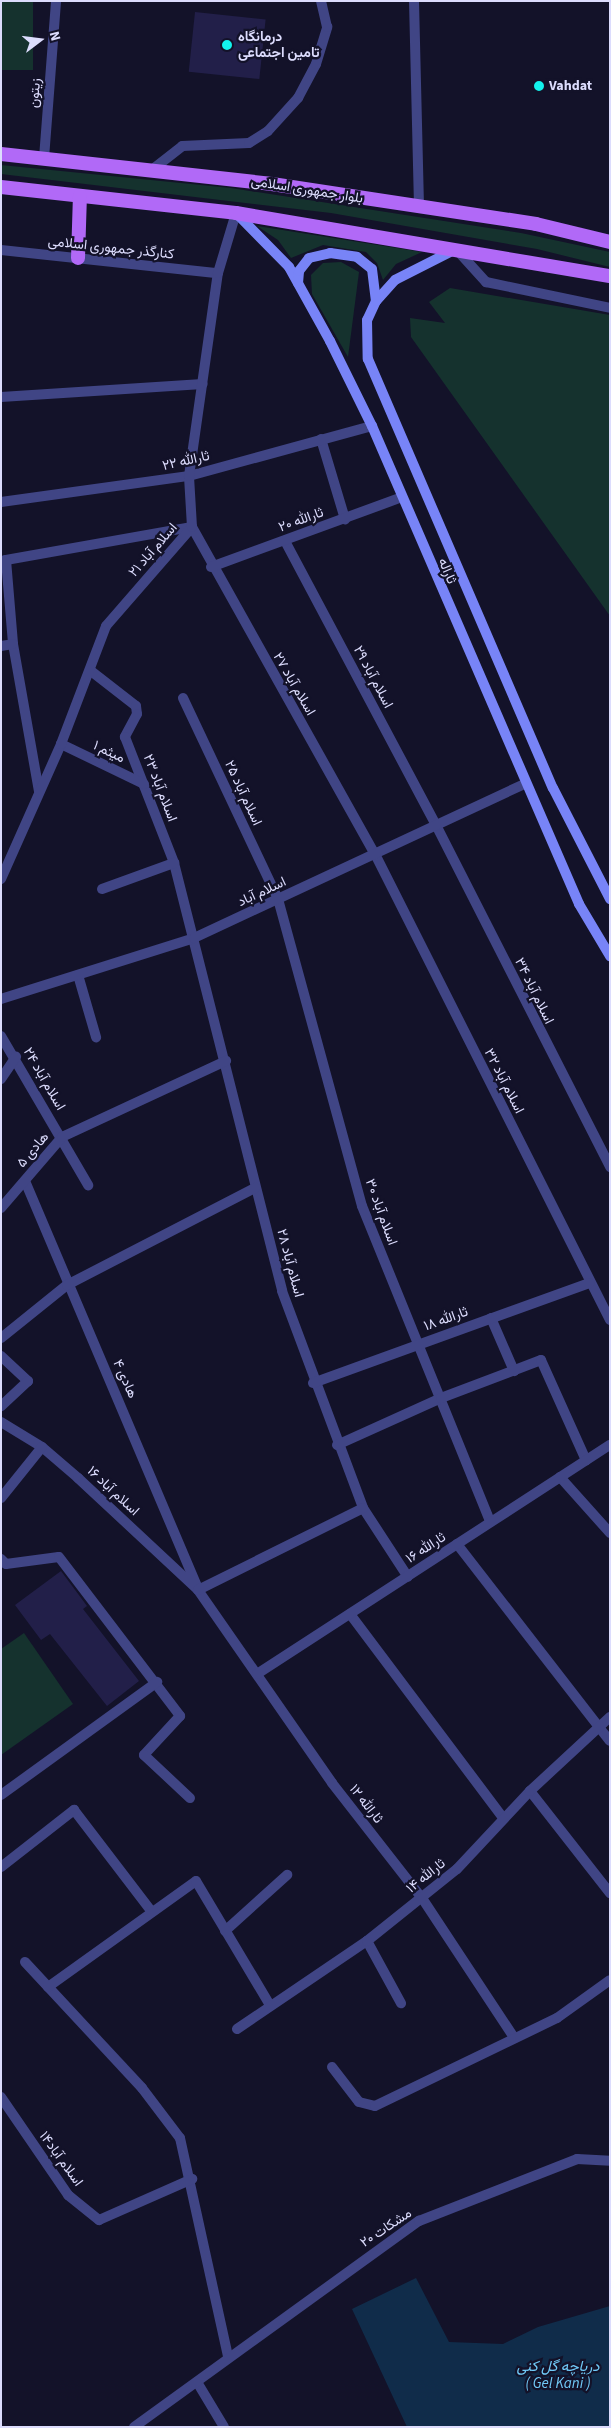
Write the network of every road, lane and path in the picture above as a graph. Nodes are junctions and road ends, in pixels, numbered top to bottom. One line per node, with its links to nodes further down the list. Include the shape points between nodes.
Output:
1 (56, 1): 5 (street, زیتون)
2 (322, 1): 6 (street, via 328,27 316,64 298,98 268,132 249,143 182,146)
3 (414, 1): 9 (street)
4 (1, 154): 5 (main road, بلوار جمهوری اسلامی)
5 (44, 158): 6 (main road, بلوار جمهوری اسلامی)
6 (153, 168): 9 (main road, بلوار جمهوری اسلامی)
7 (1, 187): 8 (main road)
8 (80, 196): 10 (main road); 14 (main road)
9 (419, 208): 11 (main road, بلوار جمهوری اسلامی, via 536,224)
10 (236, 213): 12 (main road); 15 (street, اسلام آباد ۲۱); 17 (main road, ثاراله, via 266,238)
11 (610, 242)
12 (456, 249): 16 (main road); 18 (main road, ثاراله, via 395,280); 19 (street, via 486,282)
13 (1, 250): 14 (street, کنارگذر جمهوری اسلامی)
14 (78, 258): 15 (street, کنارگذر جمهوری اسلامی)
15 (218, 272): 20 (street, اسلام آباد ۲۱)
16 (610, 276)
17 (298, 285): 18 (main road, via 299,271 309,258 330,252 357,257 372,269); 22 (main road, ثاراله)
18 (376, 301): 46 (main road, ثاراله, via 367,320 368,358 553,788)
19 (610, 308)
20 (203, 384): 21 (street); 24 (street, اسلام آباد ۲۱)
21 (1, 398)
22 (372, 426): 23 (street, ثارالله ۲۲); 25 (main road, ثاراله)
23 (321, 439): 24 (street, ثارالله ۲۲); 27 (street)
24 (188, 476): 26 (street, ثارالله ۲۲); 28 (street, اسلام آباد ۲۱)
25 (400, 498): 27 (street, ثارالله ۲۰); 38 (main road, ثاراله)
26 (1, 502)
27 (345, 519): 29 (street, ثارالله ۲۰)
28 (192, 527): 30 (street); 31 (street, اسلام آباد ۲۷); 34 (street, اسلام آباد ۲۱, via 106,626)
29 (285, 541): 31 (street, ثارالله ۲۰); 40 (street, اسلام آباد ۲۹)
30 (3, 561): 32 (street)
31 (211, 567): 41 (street, اسلام آباد ۲۷)
32 (13, 644): 33 (street); 39 (street)
33 (1, 646)
34 (91, 670): 36 (street, اسلام آباد ۲۱); 37 (street, اسلام آباد ۲۳, via 136,706 125,737)
35 (183, 698): 45 (street, اسلام آباد ۲۵)
36 (61, 744): 37 (street, میثم ۱); 39 (street, اسلام آباد ۲۱)
37 (144, 784): 42 (street, اسلام آباد ۲۳)
38 (524, 784): 40 (street, اسلام آباد); 48 (main road, ثاراله, via 579,904)
39 (39, 792): 43 (street, اسلام آباد ۲۱)
40 (436, 825): 41 (street, اسلام آباد); 57 (street, اسلام آباد ۳۴)
41 (375, 854): 45 (street, اسلام آباد); 62 (street, اسلام آباد ۳۲)
42 (174, 863): 44 (street); 47 (street, اسلام آباد ۲۳)
43 (1, 879)
44 (102, 889)
45 (278, 899): 47 (street, اسلام آباد); 67 (street, اسلام آباد ۳۰, via 362,1206)
46 (610, 899)
47 (194, 938): 49 (street, اسلام آباد); 54 (street, اسلام آباد ۲۸)
48 (610, 956)
49 (78, 975): 50 (street, اسلام آباد); 52 (street)
50 (1, 1000)
51 (1, 1036): 53 (street, اسلام آباد ۲۴)
52 (96, 1037)
53 (16, 1057): 55 (street); 56 (street, اسلام آباد ۲۴)
54 (226, 1061): 56 (street); 60 (street, اسلام آباد ۲۸)
55 (1, 1079)
56 (62, 1137): 58 (street, هادی ۵); 59 (street, اسلام آباد ۲۴)
57 (610, 1167)
58 (25, 1181): 61 (street, هادی ۵); 63 (street, هادی ۴)
59 (88, 1185)
60 (256, 1188): 63 (street); 70 (street, اسلام آباد ۲۸, via 282,1291)
61 (1, 1208)
62 (589, 1283): 64 (street, ثارالله ۱۸); 65 (street, اسلام آباد ۳۲)
63 (67, 1284): 66 (street); 86 (street, هادی ۴)
64 (491, 1318): 67 (street, ثارالله ۱۸); 69 (street)
65 (610, 1320)
66 (1, 1338)
67 (419, 1344): 70 (street, ثارالله ۱۸); 71 (street, اسلام آباد ۳۰)
68 (1, 1356): 72 (street, via 28,1380)
69 (514, 1371): 71 (street); 77 (street, via 541,1360)
70 (313, 1383): 74 (street, اسلام آباد ۲۸)
71 (441, 1398): 74 (street); 81 (street, اسلام آباد ۳۰)
72 (1, 1406)
73 (1, 1422): 76 (street, اسلام آباد ۱۶)
74 (337, 1445): 80 (street, اسلام آباد ۲۸)
75 (610, 1445): 77 (street, ثارالله ۱۶)
76 (42, 1447): 79 (street); 86 (street, اسلام آباد ۱۶)
77 (586, 1460): 78 (street, ثارالله ۱۶)
78 (560, 1477): 81 (street, ثارالله ۱۶); 82 (street)
79 (1, 1498)
80 (363, 1508): 85 (street, اسلام آباد ۲۸); 86 (street)
81 (490, 1522): 83 (street, ثارالله ۱۶)
82 (610, 1534)
83 (457, 1544): 85 (street, ثارالله ۱۶); 91 (street)
84 (1, 1559): 89 (street, via 6,1564 59,1556)
85 (408, 1576): 87 (street, ثارالله ۱۶)
86 (198, 1590): 88 (street, ثارالله ۱۲)
87 (350, 1614): 88 (street, ثارالله ۱۶); 96 (street)
88 (257, 1674): 100 (street, ثارالله ۱۲, via 332,1783)
89 (157, 1682): 94 (street); 95 (street, via 180,1716 144,1755)
90 (610, 1718): 91 (street, ثارالله ۱۴)
91 (599, 1726): 92 (street); 93 (street, ثارالله ۱۴)
92 (610, 1741)
93 (530, 1791): 96 (street, ثارالله ۱۴); 99 (street)
94 (1, 1795)
95 (190, 1798)
96 (504, 1819): 100 (street, ثارالله ۱۴, via 457,1869)
97 (1, 1867): 101 (street, via 74,1810)
98 (287, 1876): 102 (street)
99 (610, 1893)
100 (422, 1898): 103 (street, ثارالله ۱۴); 110 (street, ثارالله ۱۲)
101 (152, 1912): 102 (street, via 196,1881); 106 (street)
102 (225, 1931): 108 (street)
103 (367, 1941): 107 (street); 108 (street, ثارالله ۱۴)
104 (25, 1962): 106 (street)
105 (610, 1980): 110 (street, via 557,2018)
106 (48, 1987): 114 (street, via 142,2088 180,2138)
107 (401, 2002)
108 (270, 2005): 109 (street, ثارالله ۱۴)
109 (237, 2029)
110 (513, 2036): 111 (street, via 375,2106 358,2102)
111 (332, 2066)
112 (1, 2098): 114 (street, اسلام آباد۱۴, via 68,2195 99,2220)
113 (610, 2161): 115 (street, مشکات ۲۰, via 577,2159 419,2221)
114 (192, 2178): 115 (street)
115 (228, 2357): 116 (street, مشکات ۲۰)
116 (197, 2382): 117 (street, مشکات ۲۰); 118 (street)
117 (134, 2427)
118 (224, 2427)

